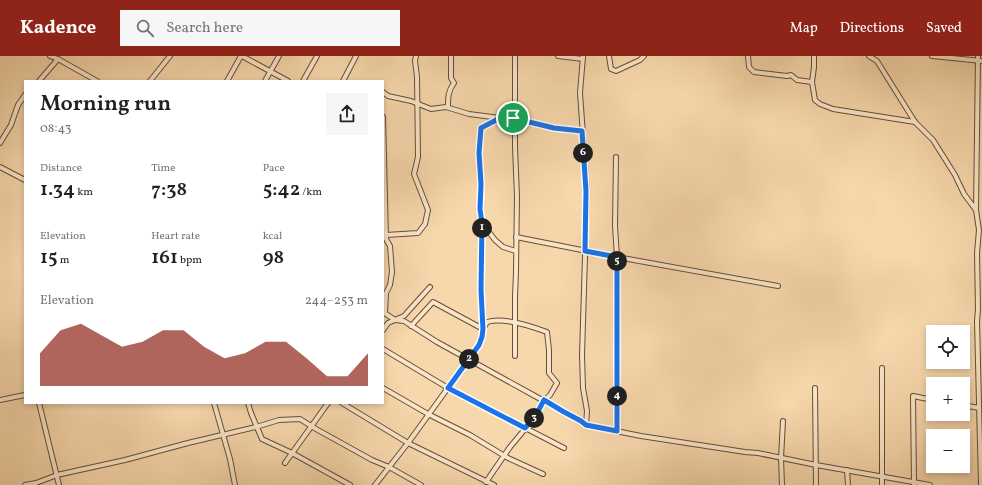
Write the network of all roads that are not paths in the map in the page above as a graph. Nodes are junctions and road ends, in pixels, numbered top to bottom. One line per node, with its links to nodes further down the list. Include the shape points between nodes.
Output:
1 (50, 56): 18 (street)
2 (170, 56): 23 (street)
3 (242, 56): 20 (street); 24 (street)
4 (279, 56): 20 (street)
5 (317, 56): 27 (street)
6 (356, 56): 28 (street)
7 (416, 56): 32 (street)
8 (451, 56): 33 (street, via 451,78 454,83 448,93)
9 (515, 56): 35 (street)
10 (558, 56): 17 (street)
11 (609, 56): 12 (street, via 611,69 616,71)
12 (644, 56)
13 (748, 56): 29 (street, via 749,67 754,72 791,75 797,80)
14 (814, 56): 29 (street)
15 (869, 56): 36 (street, via 877,61)
16 (932, 56): 19 (street)
17 (583, 57): 37 (street, via 580,93)
18 (58, 59): 21 (street); 22 (street)
19 (980, 59): 43 (street)
20 (270, 71): 25 (street); 26 (street)
21 (40, 80)
22 (95, 80)
23 (151, 80)
24 (228, 80)
25 (266, 80)
26 (286, 80)
27 (305, 80)
28 (343, 80)
29 (812, 82): 36 (street, via 815,100 826,107)
30 (384, 93): 32 (street, via 396,99)
31 (24, 97): 38 (street)
32 (417, 104): 33 (street, via 431,109); 46 (street, via 418,157 414,174 428,210 425,224 418,233)
33 (448, 107): 34 (street, via 469,114)
34 (500, 118): 35 (street); 44 (street, via 481,128 479,153)
35 (516, 120): 37 (street); 47 (street)
36 (915, 122): 43 (street, via 933,140)
37 (582, 131): 49 (street, via 586,191)
38 (0, 143)
39 (384, 156): 46 (street)
40 (616, 157): 50 (street)
41 (0, 167): 42 (street)
42 (24, 179)
43 (976, 210): 45 (street)
44 (482, 223): 48 (street, via 503,247); 60 (street)
45 (980, 230): 55 (street, via 977,253)
46 (386, 235): 53 (street, via 390,246 392,272)
47 (516, 237): 48 (street); 49 (street)
48 (516, 251): 56 (street)
49 (585, 251): 50 (street); 81 (street, via 582,355)
50 (617, 257): 51 (street); 85 (street)
51 (778, 286)
52 (430, 287): 54 (street, via 404,316)
53 (384, 313): 54 (street)
54 (395, 320): 58 (street, via 404,321); 59 (street)
55 (977, 321): 57 (street); 78 (street)
56 (514, 322): 60 (street, via 491,321 487,322); 62 (street); 71 (street, via 547,332 549,373 557,383)
57 (982, 322)
58 (411, 326): 60 (street, via 433,302); 63 (street)
59 (384, 329)
60 (483, 329): 63 (street, via 479,345)
61 (384, 350): 65 (street)
62 (515, 356)
63 (469, 360): 65 (street); 71 (street)
64 (882, 368): 98 (street)
65 (448, 388): 79 (street); 84 (street)
66 (815, 388): 93 (street)
67 (384, 389): 79 (street)
68 (24, 394): 70 (street)
69 (926, 399): 100 (street, via 914,396)
70 (0, 400)
71 (544, 400): 81 (street); 84 (street, via 535,417)
72 (39, 404): 97 (street)
73 (214, 404): 86 (street)
74 (248, 404): 83 (street)
75 (327, 404): 82 (street)
76 (344, 404): 87 (street)
77 (970, 406): 78 (street)
78 (980, 408): 113 (street)
79 (428, 414): 87 (street); 90 (street)
80 (783, 421): 91 (street)
81 (586, 425): 85 (street)
82 (311, 426): 83 (street, via 300,419 284,419); 89 (street); 94 (street)
83 (256, 427): 86 (street); 89 (street, via 262,439)
84 (525, 428): 88 (street); 90 (street)
85 (617, 431): 91 (street)
86 (223, 435): 97 (street); 103 (street)
87 (408, 443): 94 (street); 99 (street)
88 (564, 448)
89 (292, 453): 92 (street); 104 (street)
90 (505, 456): 96 (street); 99 (street)
91 (781, 458): 93 (street); 108 (street)
92 (285, 463)
93 (816, 465): 95 (street); 109 (street)
94 (388, 467): 105 (street); 106 (street)
95 (847, 470): 98 (street); 110 (street)
96 (543, 474)
97 (57, 475): 101 (street); 102 (street)
98 (882, 477): 100 (street); 111 (street)
99 (486, 482): 107 (street)
100 (914, 484): 112 (street)
101 (25, 485)
102 (59, 485)
103 (235, 485)
104 (350, 485)
105 (375, 485)
106 (420, 485)
107 (494, 485)
108 (782, 485)
109 (816, 485)
110 (848, 485)
111 (882, 485)
112 (930, 485)
113 (981, 485)

